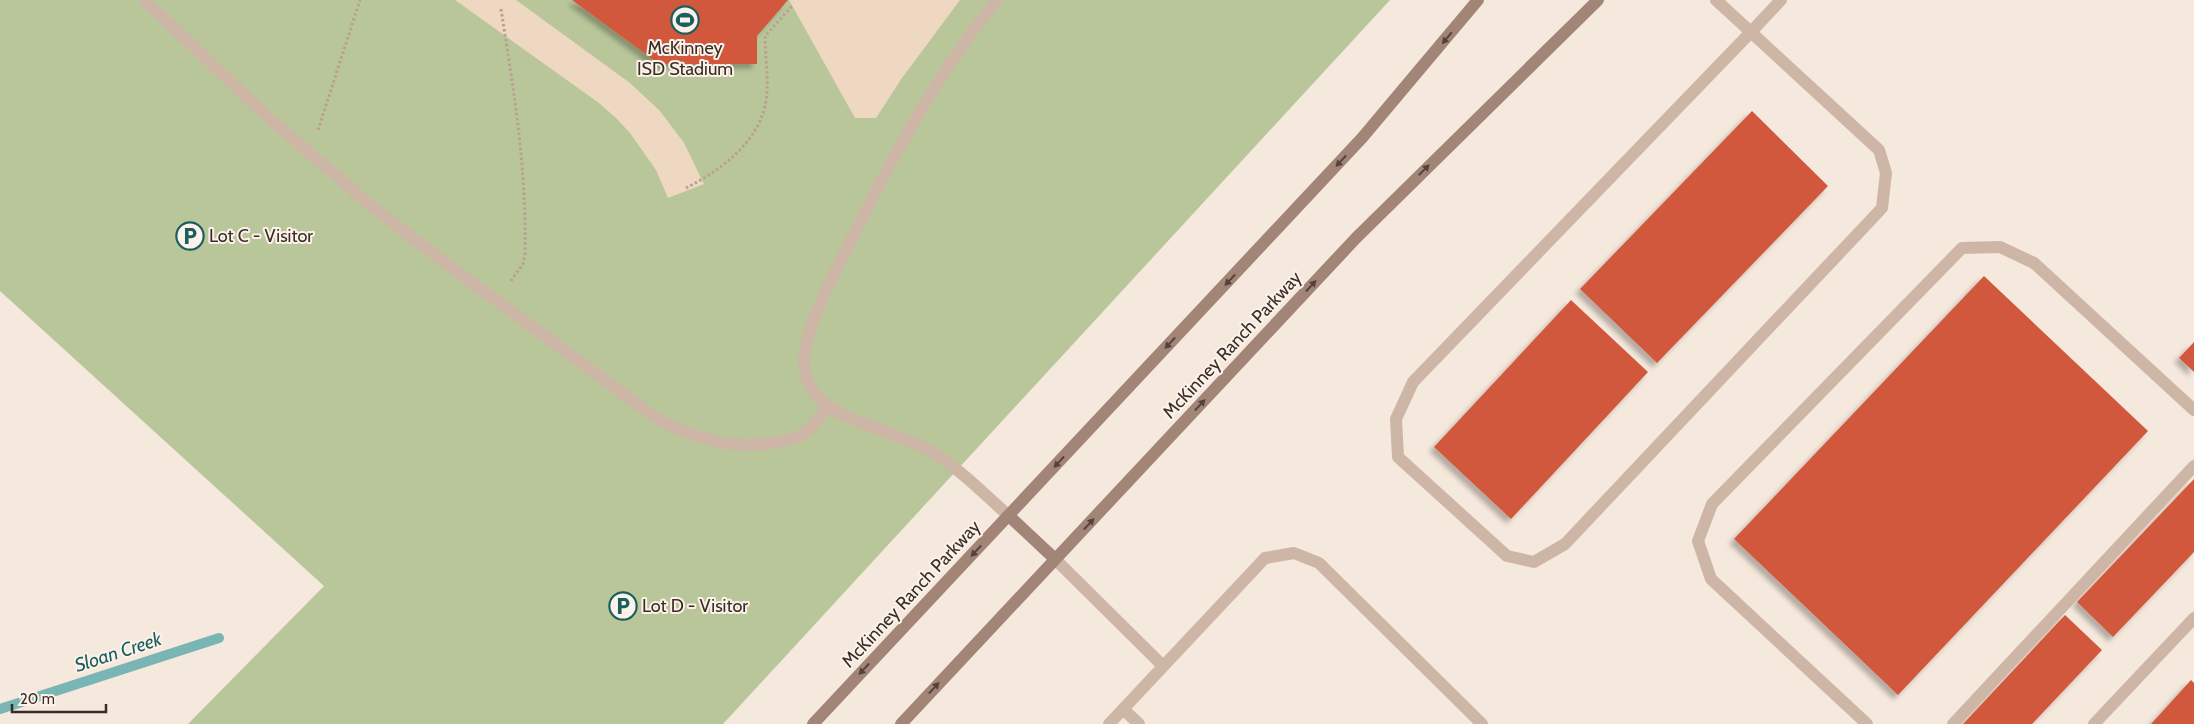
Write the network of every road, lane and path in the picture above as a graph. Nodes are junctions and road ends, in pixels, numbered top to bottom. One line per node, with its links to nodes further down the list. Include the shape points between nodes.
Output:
1 (144, 0): 11 (street)
2 (360, 0): 11 (path, via 318,131)
3 (996, 0): 14 (street, via 963,44 913,122 820,302 804,365 810,386)
4 (1478, 0): 17 (main road, McKinney Ranch Parkway, one-way to 17, via 1362,138)
5 (1598, 0): 18 (main road, McKinney Ranch Parkway, one-way to 5, via 1356,238)
6 (1716, 0): 10 (street)
7 (1781, 0): 10 (street)
8 (792, 6): 12 (path, via 765,36 765,106 750,138 728,161)
9 (501, 9): 13 (path, via 521,138 525,236 523,264)
10 (1751, 32): 10 (street, via 1879,150 1886,173 1882,208 1565,544 1534,562 1507,556 1398,457 1396,419 1412,382)
11 (304, 148): 13 (street, via 370,205)
12 (686, 188)
13 (496, 301): 14 (street, via 659,420 687,434 730,445 753,446 795,438 811,427)
14 (829, 406): 17 (street, via 927,449 958,470)
15 (2194, 410): 27 (street, via 2034,263 2000,247 1962,248 1712,504 1698,541 1712,579)
16 (2194, 466): 28 (street)
17 (1009, 516): 18 (main road); 22 (main road, McKinney Ranch Parkway, one-way to 22)
18 (1055, 559): 20 (street); 23 (main road, McKinney Ranch Parkway, one-way to 18)
19 (2194, 618): 29 (street)
20 (1162, 665): 21 (street); 26 (street, via 1265,558 1294,553 1319,563)
21 (1123, 708): 24 (street); 25 (street)
22 (813, 724)
23 (901, 724)
24 (1109, 724)
25 (1139, 724)
26 (1482, 724)
27 (1867, 724)
28 (1953, 724)
29 (2094, 724)

